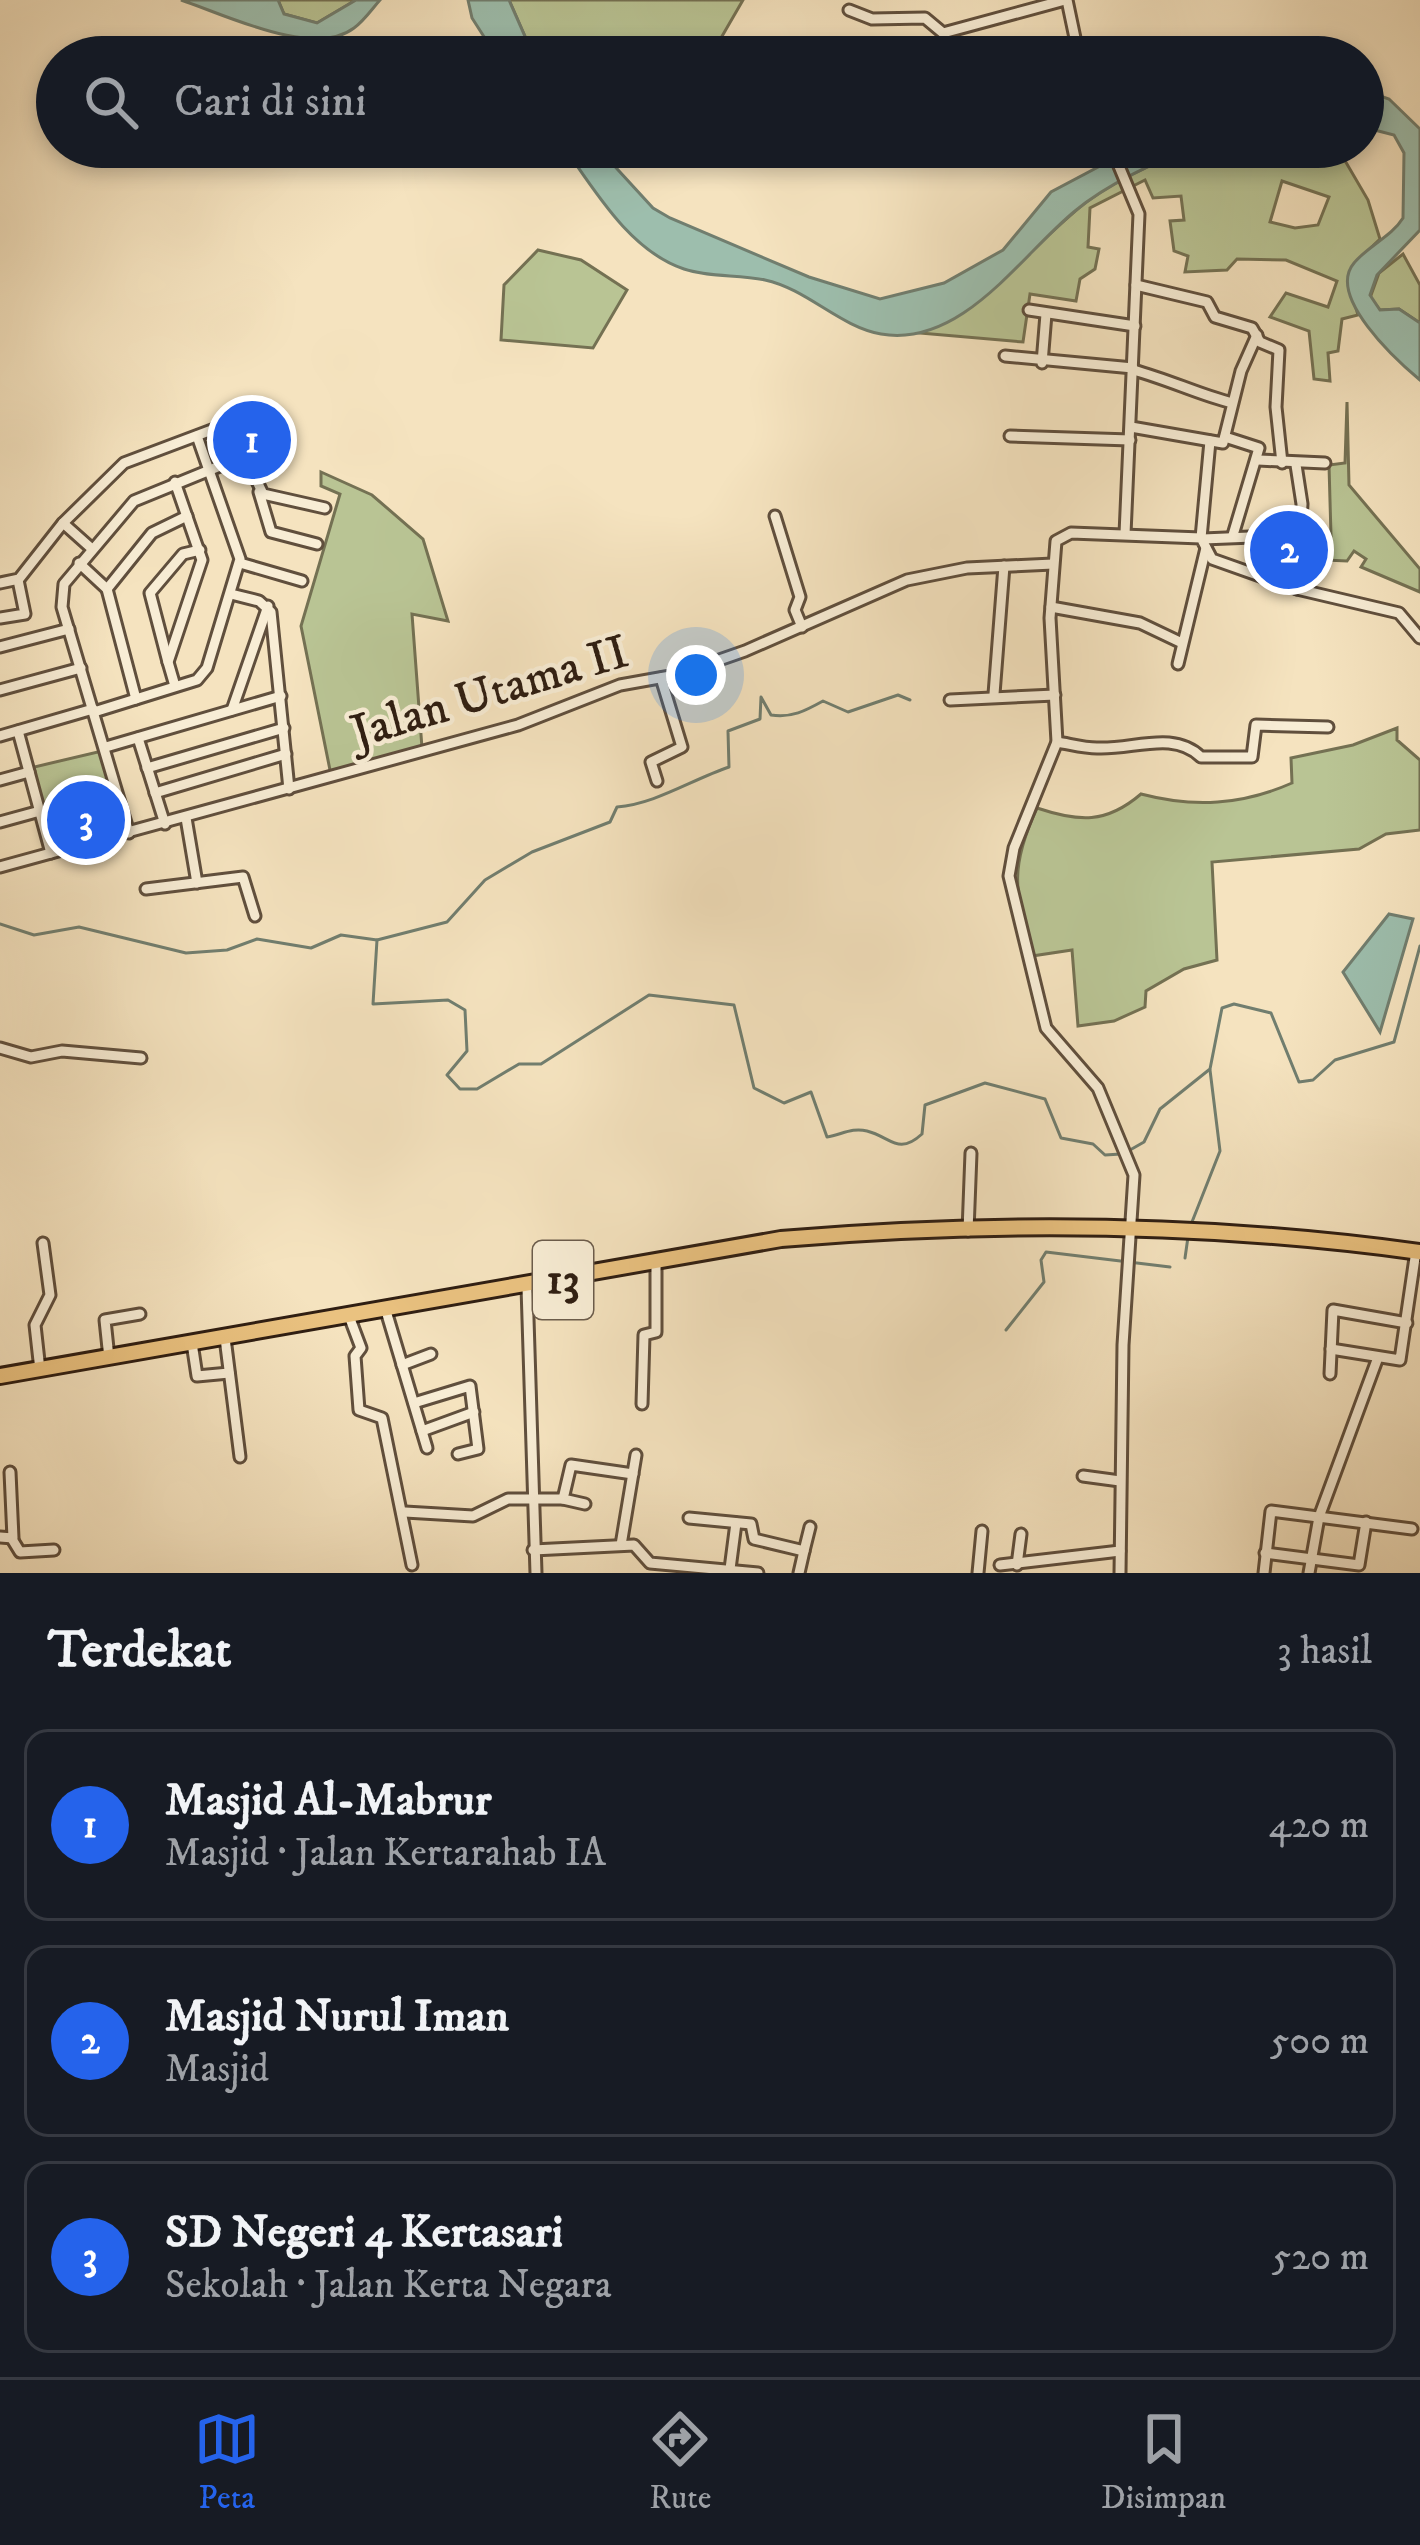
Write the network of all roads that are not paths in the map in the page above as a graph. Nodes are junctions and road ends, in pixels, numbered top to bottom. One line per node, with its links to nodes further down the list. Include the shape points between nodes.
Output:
1 (1066, 0): 2 (street, via 944,33 925,18 874,19); 3 (street)
2 (849, 10)
3 (1074, 36)
4 (1122, 168): 5 (street, via 1135,194)
5 (1136, 285): 8 (street); 9 (street, via 1208,302 1215,317)
6 (1029, 310): 7 (street)
7 (1046, 314): 8 (street); 11 (street)
8 (1135, 326): 12 (street)
9 (1256, 335): 13 (street); 22 (street, via 1280,352)
10 (1005, 356): 11 (street)
11 (1042, 363): 12 (street)
12 (1133, 369): 13 (street); 14 (street)
13 (1232, 404): 17 (street)
14 (1131, 427): 18 (street); 19 (street)
15 (197, 436): 20 (street, via 234,422); 25 (street); 31 (street, via 124,463)
16 (1010, 436): 18 (street)
17 (1225, 436): 19 (street); 21 (street, via 1258,446)
18 (1130, 440): 32 (street)
19 (1210, 441): 34 (street)
20 (246, 458): 25 (street); 27 (street)
21 (1258, 460): 22 (street); 33 (street)
22 (1282, 464): 24 (street)
23 (1325, 464): 24 (street)
24 (1296, 465): 35 (street)
25 (210, 469): 26 (street); 40 (street)
26 (175, 482): 29 (street); 37 (street, via 137,497)
27 (259, 492): 28 (street); 36 (street, via 271,532)
28 (325, 508)
29 (187, 516): 38 (street); 46 (street, via 152,533)
30 (776, 516): 52 (street)
31 (63, 523): 37 (street); 43 (street)
32 (1125, 533): 34 (street); 41 (street, via 1063,534)
33 (1233, 535): 34 (street); 35 (street)
34 (1203, 542): 47 (street, via 1213,559); 55 (street)
35 (1300, 542): 47 (street)
36 (316, 544)
37 (91, 548): 39 (street)
38 (200, 550): 57 (street, via 200,575); 57 (street, via 183,554 150,592)
39 (79, 563): 46 (street); 53 (street, via 60,592)
40 (240, 563): 44 (street); 48 (street)
41 (1053, 564): 42 (street, Jalan Utama II); 50 (street)
42 (1004, 566): 52 (street, Jalan Utama II, via 907,580); 63 (street)
43 (18, 580): 45 (street); 51 (street, via 25,614)
44 (302, 581)
45 (0, 583)
46 (106, 589): 66 (street)
47 (1298, 589): 54 (street, via 1399,613)
48 (231, 594): 49 (street); 61 (street, via 205,673)
49 (268, 606): 65 (street); 68 (street)
50 (1051, 607): 55 (street, via 1140,622); 64 (street)
51 (0, 618)
52 (801, 626): 60 (street, Jalan Utama II)
53 (70, 628): 56 (street); 59 (street)
54 (1420, 638)
55 (1182, 643): 58 (street)
56 (0, 647)
57 (169, 662): 61 (street)
58 (1178, 664)
59 (81, 668): 62 (street); 69 (street)
60 (661, 678): 81 (street, via 682,748 651,762); 82 (street, Jalan Utama II)
61 (175, 686): 66 (street)
62 (0, 690)
63 (994, 694): 64 (street); 67 (street)
64 (1055, 695): 75 (street)
65 (281, 696): 68 (street); 71 (street)
66 (136, 699): 69 (street)
67 (950, 700)
68 (232, 710): 74 (street)
69 (94, 711): 72 (street); 76 (street)
70 (1328, 727): 75 (street, via 1256,725 1252,757 1202,757 1159,740 1099,748)
71 (284, 728): 77 (street); 78 (street)
72 (18, 731): 73 (street); 79 (street)
73 (0, 736)
74 (138, 738): 76 (street); 78 (street)
75 (1058, 742): 97 (street, via 1014,848 1010,885 1046,1028 1098,1088 1128,1155 1135,1188)
76 (106, 747): 88 (street)
77 (286, 754): 82 (street); 83 (street)
78 (147, 768): 83 (street)
79 (29, 772): 80 (street); 84 (street)
80 (0, 780)
81 (657, 781)
82 (289, 789): 85 (street, Jalan Utama II)
83 (154, 793): 87 (street)
84 (40, 811): 86 (street); 89 (street)
85 (186, 818): 87 (street, Jalan Utama II); 91 (street)
86 (0, 822)
87 (164, 824): 88 (street, Jalan Utama II)
88 (130, 833): 89 (street, Jalan Utama II)
89 (51, 853): 90 (street, Jalan Utama II)
90 (0, 868)
91 (197, 883): 92 (street); 93 (street, via 243,877)
92 (146, 889)
93 (255, 916)
94 (0, 1048): 95 (street, via 31,1057 62,1051)
95 (141, 1058)
96 (971, 1153): 98 (street)
97 (1130, 1229): 98 (highway, 13); 100 (highway, 13); 129 (street)
98 (968, 1231): 101 (highway, 13, via 781,1239)
99 (43, 1243): 114 (street, via 50,1295 34,1325)
100 (1418, 1252): 106 (street)
101 (656, 1260): 102 (highway, 13); 119 (street, via 656,1332 644,1335)
102 (526, 1287): 103 (highway, 13); 131 (street)
103 (386, 1311): 105 (highway, 13); 113 (street)
104 (140, 1314): 111 (street, via 105,1320)
105 (349, 1316): 107 (highway, 13); 134 (street, via 361,1348 359,1410 382,1418)
106 (1407, 1323): 109 (street, via 1334,1310); 112 (street, via 1400,1360)
107 (225, 1338): 108 (highway, 13); 115 (street)
108 (192, 1343): 111 (highway, 13); 115 (street, via 197,1376)
109 (1331, 1348): 112 (street); 116 (street)
110 (431, 1354): 113 (street)
111 (109, 1358): 114 (highway, 13)
112 (1377, 1360): 135 (street)
113 (402, 1365): 118 (street)
114 (40, 1370): 117 (highway, 13)
115 (229, 1373): 125 (street)
116 (1330, 1374)
117 (0, 1376)
118 (413, 1403): 120 (street, via 461,1386); 121 (street)
119 (641, 1404)
120 (472, 1413): 121 (street); 123 (street, via 478,1450)
121 (422, 1431): 122 (street)
122 (428, 1448)
123 (458, 1454)
124 (636, 1455): 127 (street)
125 (240, 1457)
126 (10, 1472): 130 (street)
127 (633, 1474): 132 (street, via 571,1465); 144 (street)
128 (1083, 1476): 129 (street)
129 (1120, 1481): 148 (street)
130 (5, 1493): 143 (street)
131 (532, 1497): 132 (street); 134 (street, via 473,1516); 146 (street)
132 (563, 1499): 133 (street)
133 (585, 1504)
134 (405, 1512): 150 (street)
135 (1319, 1517): 138 (street); 149 (street, via 1270,1511); 153 (street)
136 (689, 1518): 137 (street)
137 (736, 1522): 147 (street, via 752,1524 760,1542); 154 (street)
138 (1366, 1522): 140 (street); 153 (street, via 1361,1564)
139 (810, 1527): 147 (street)
140 (1412, 1529)
141 (982, 1531): 159 (street)
142 (1021, 1534): 152 (street)
143 (6, 1538): 145 (street, via 20,1552)
144 (621, 1545): 146 (street); 155 (street, via 635,1546 650,1564)
145 (54, 1550)
146 (533, 1550): 156 (street)
147 (804, 1551): 158 (street)
148 (1120, 1551): 152 (street); 160 (street)
149 (1265, 1553): 153 (street); 161 (street)
150 (412, 1565)
151 (1000, 1565): 152 (street)
152 (1017, 1565)
153 (1310, 1567)
154 (730, 1569): 155 (street); 157 (street)
155 (716, 1570)
156 (536, 1573)
157 (758, 1573)
158 (799, 1573)
159 (978, 1573)
160 (1120, 1573)
161 (1264, 1573)

